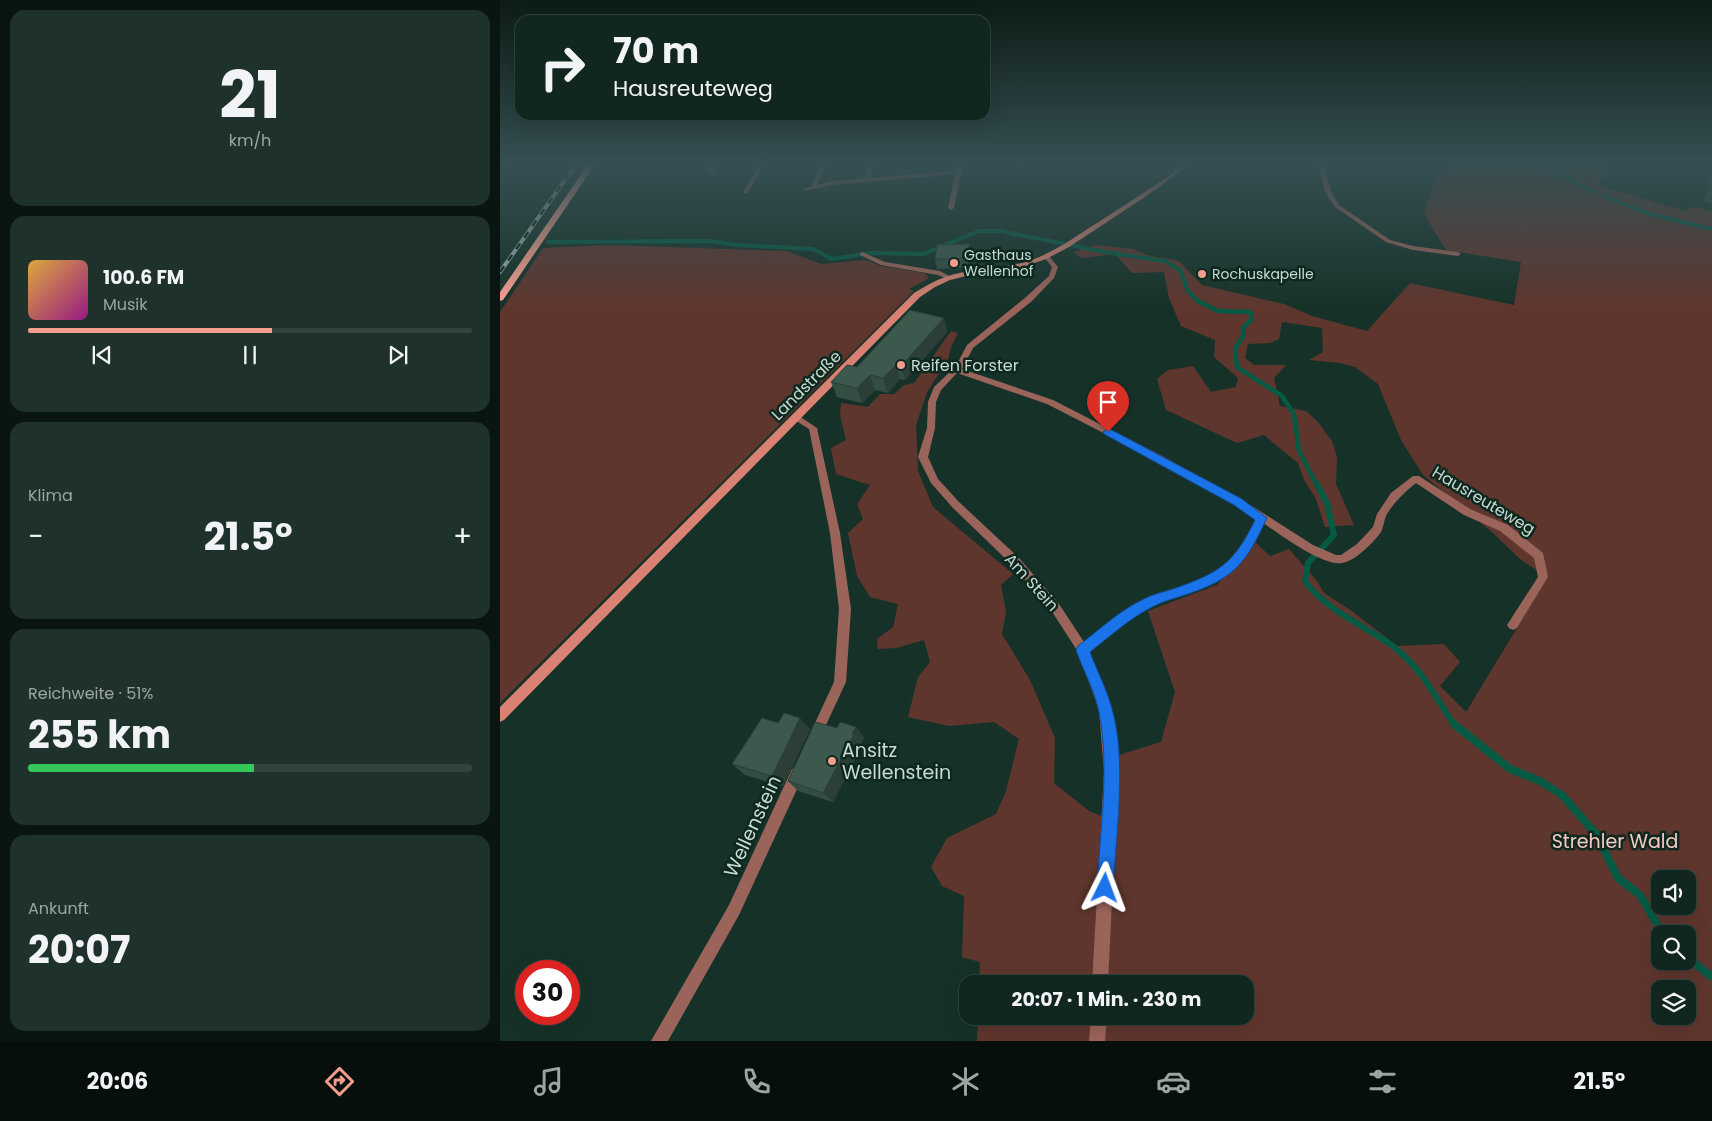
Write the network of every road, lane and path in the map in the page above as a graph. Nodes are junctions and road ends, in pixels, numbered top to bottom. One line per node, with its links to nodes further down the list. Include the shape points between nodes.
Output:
1 (560, 212): 8 (main road)
2 (1120, 212): 6 (main road, Landstraße)
3 (1344, 212): 4 (street, via 1388,241)
4 (1458, 254)
5 (866, 257): 7 (street, via 883,264 940,273)
6 (1047, 257): 7 (main road, Landstraße, via 1022,266 968,272); 9 (street, Am Stein, via 1055,267 1054,274 1030,299 970,347)
7 (948, 278): 10 (main road, Landstraße, via 925,289 909,303)
8 (500, 298)
9 (956, 370): 11 (street, Hausreuteweg, via 1050,402 1169,464); 13 (street, Am Stein, via 934,395 931,428 924,449 925,465 934,481 1039,587)
10 (796, 417): 14 (main road, Landstraße); 15 (street, via 813,428 835,533 845,610 840,682)
11 (1261, 518): 12 (street, Hausreuteweg, via 1325,556 1343,558 1361,547 1377,529 1394,496 1416,478 1467,512 1504,528 1539,556 1542,577); 13 (street, via 1248,545 1229,569 1209,582 1148,602)
12 (1513, 625)
13 (1083, 650): 17 (street, Am Stein, via 1105,710 1110,743)
14 (500, 716)
15 (811, 744)
16 (802, 762): 19 (street, Wellenstein, via 734,910)
17 (1100, 975)
18 (1098, 1025): 20 (street)
19 (659, 1041)
20 (1097, 1041)

